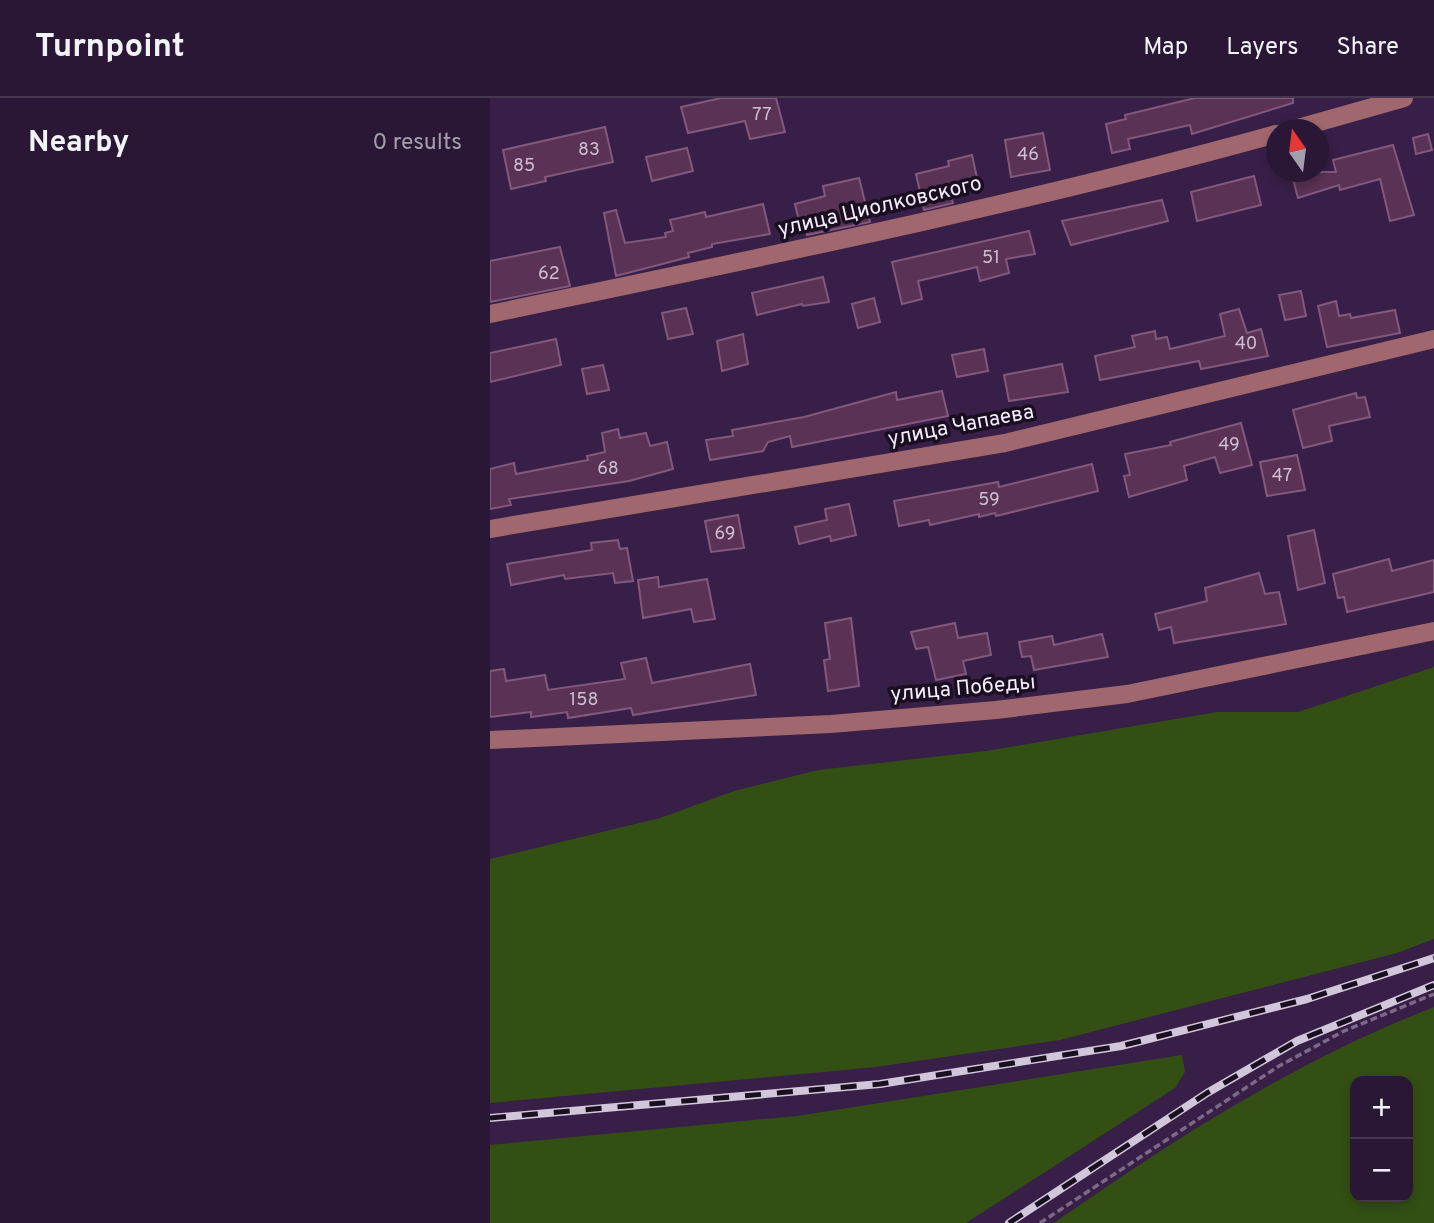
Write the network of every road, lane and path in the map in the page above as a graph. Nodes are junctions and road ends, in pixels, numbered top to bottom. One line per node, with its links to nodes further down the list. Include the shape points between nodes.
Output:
1 (1404, 98): 2 (street)
2 (1329, 119)
3 (1266, 137): 4 (street, улица Циолковского, via 1135,173)
4 (490, 314)
5 (1434, 340): 6 (street, улица Чапаева, via 1005,443)
6 (490, 529)
7 (1434, 631): 8 (street, улица Победы, via 1127,694 996,710)
8 (490, 740)
9 (1434, 994): 10 (path, via 1345,1031 1279,1066)
10 (1040, 1223)

